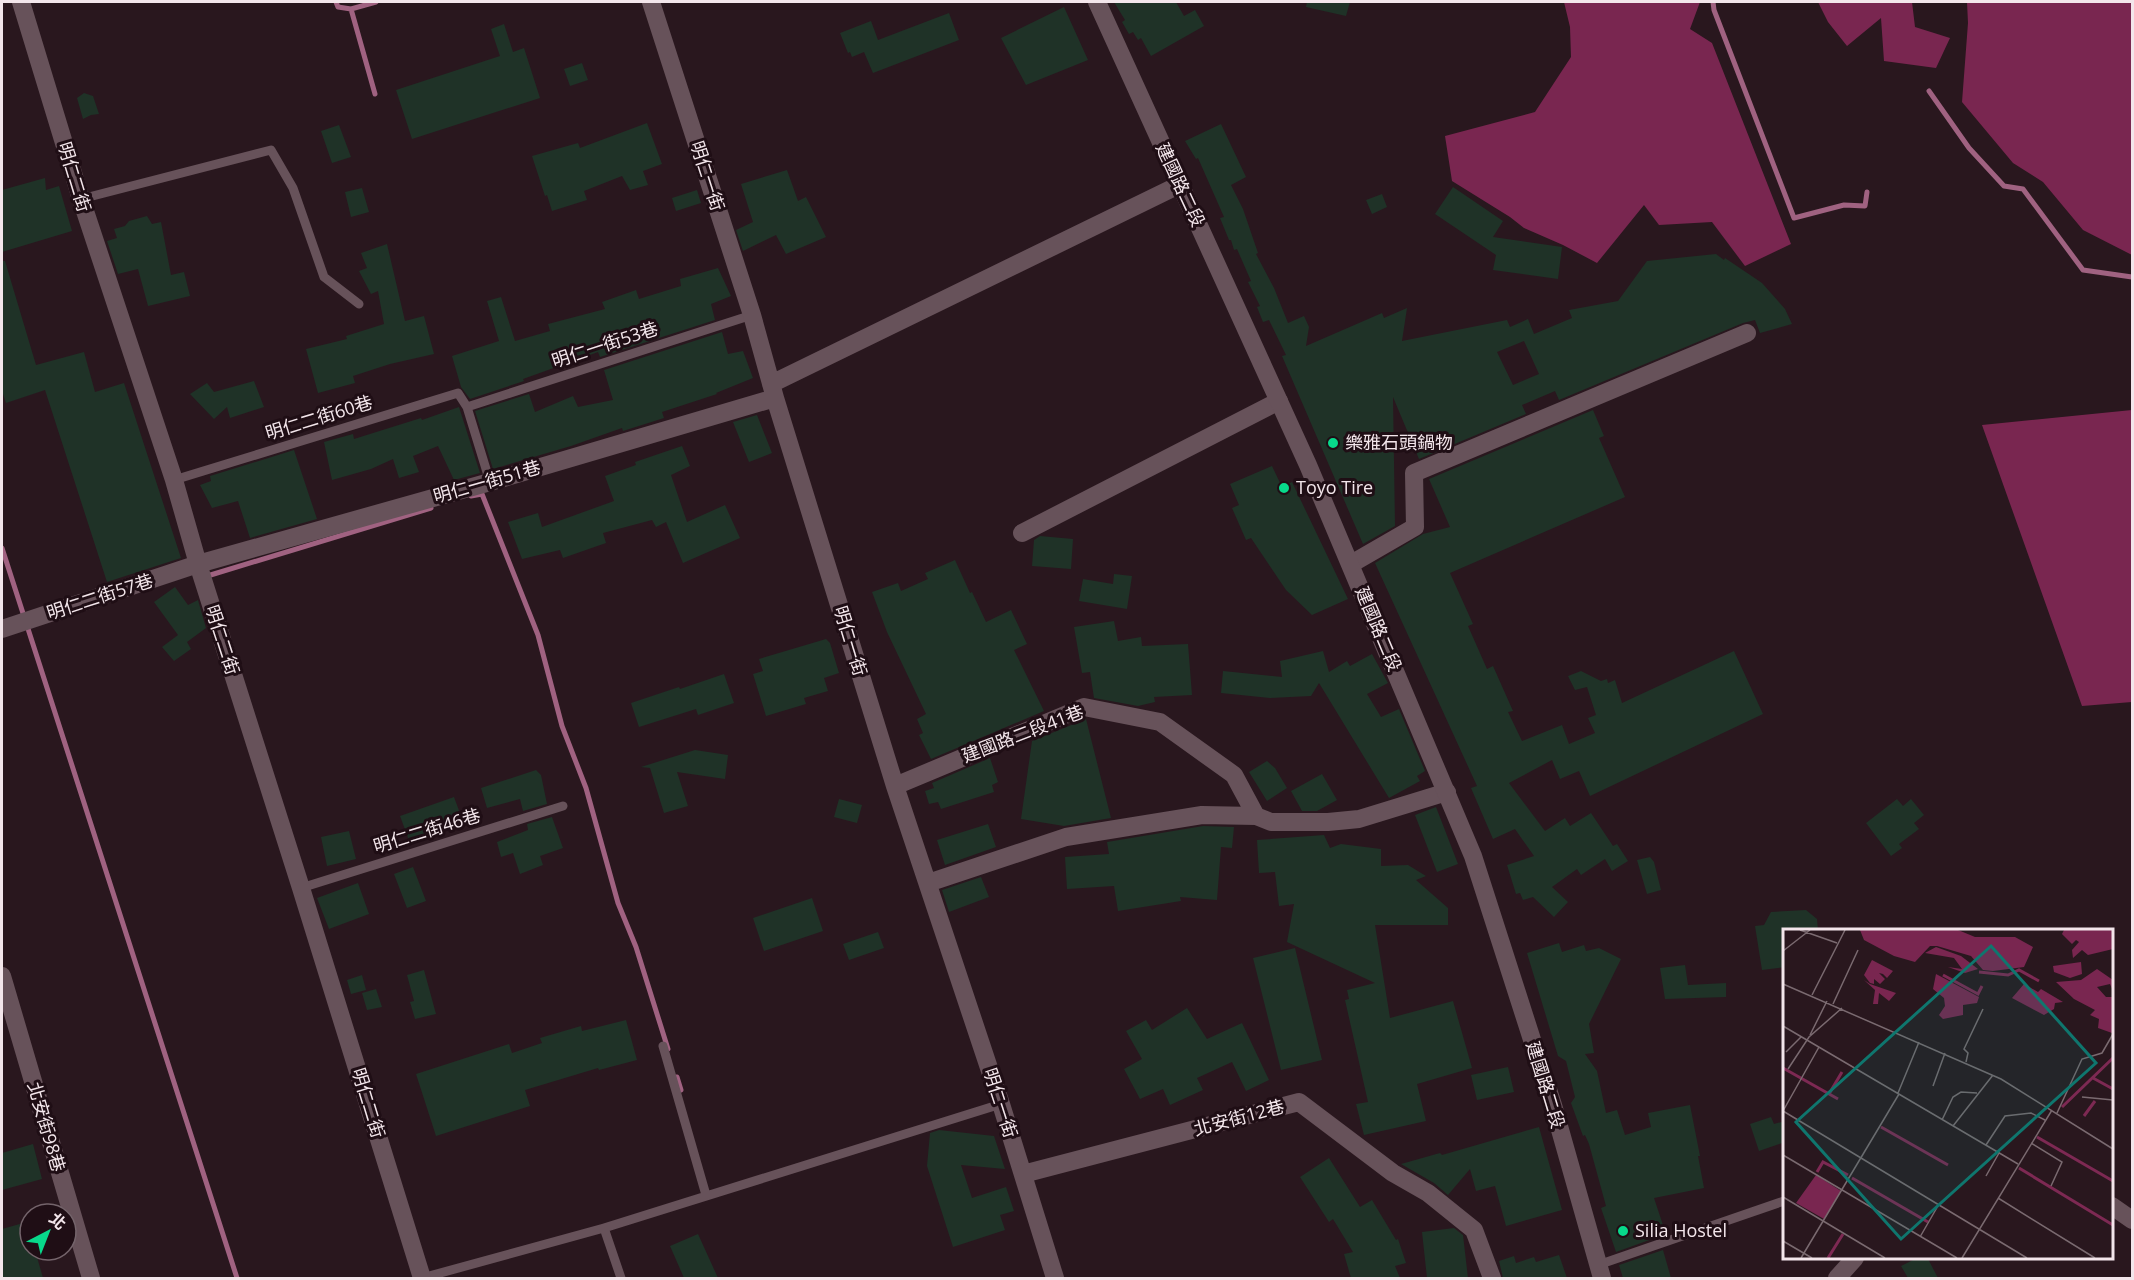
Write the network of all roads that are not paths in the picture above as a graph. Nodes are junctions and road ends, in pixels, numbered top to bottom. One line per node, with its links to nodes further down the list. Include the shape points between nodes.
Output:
1 (21, 2): 5 (street, 明仁二街)
2 (651, 2): 7 (street, 明仁一街)
3 (1097, 2): 4 (street, 建國路二段)
4 (1179, 185): 9 (street, 明仁一街51巷); 10 (street, 建國路二段)
5 (81, 199): 6 (lane, via 271,150 293,188 324,277); 12 (street, 明仁二街)
6 (359, 304)
7 (752, 315): 9 (street, 明仁一街); 11 (lane, 明仁一街53巷)
8 (1747, 333): 16 (street, via 1414,473 1415,527)
9 (773, 391): 13 (street, 明仁一街51巷); 18 (street, 明仁一街)
10 (1279, 401): 14 (street); 16 (street, 建國路二段)
11 (467, 407): 12 (lane, 明仁二街60巷, via 458,393); 13 (lane)
12 (174, 480): 15 (street, 明仁二街)
13 (490, 482): 15 (street, 明仁一街51巷)
14 (1022, 533)
15 (198, 564): 17 (street, 明仁二街57巷); 23 (street, 明仁二街)
16 (1351, 564): 19 (street, 建國路二段)
17 (2, 628)
18 (895, 786): 21 (street, 建國路二段41巷, via 1084,706 1160,722 1234,775); 22 (street, 明仁一街)
19 (1447, 792): 21 (street, via 1359,819 1271,822); 34 (street, 建國路二段, via 1473,856 1553,1105)
20 (563, 806): 23 (lane, 明仁二街46巷)
21 (1256, 816): 22 (street, via 1202,815 1066,837)
22 (928, 883): 26 (street, 明仁一街)
23 (301, 888): 36 (street, 明仁二街)
24 (2, 976): 35 (street, 北安街98巷)
25 (663, 1046): 28 (lane)
26 (1000, 1104): 27 (street, 明仁一街); 28 (lane)
27 (1023, 1174): 38 (street, 明仁一街); 39 (street, 北安街12巷, via 1299,1102 1474,1230)
28 (706, 1195): 32 (lane)
29 (1783, 1203): 34 (lane)
30 (2113, 1207): 31 (street)
31 (2133, 1220)
32 (604, 1228): 36 (lane); 37 (lane)
33 (1853, 1259): 40 (street)
34 (1600, 1271)
35 (91, 1278)
36 (421, 1278)
37 (621, 1278)
38 (1055, 1278)
39 (1492, 1278)
40 (1837, 1278)

